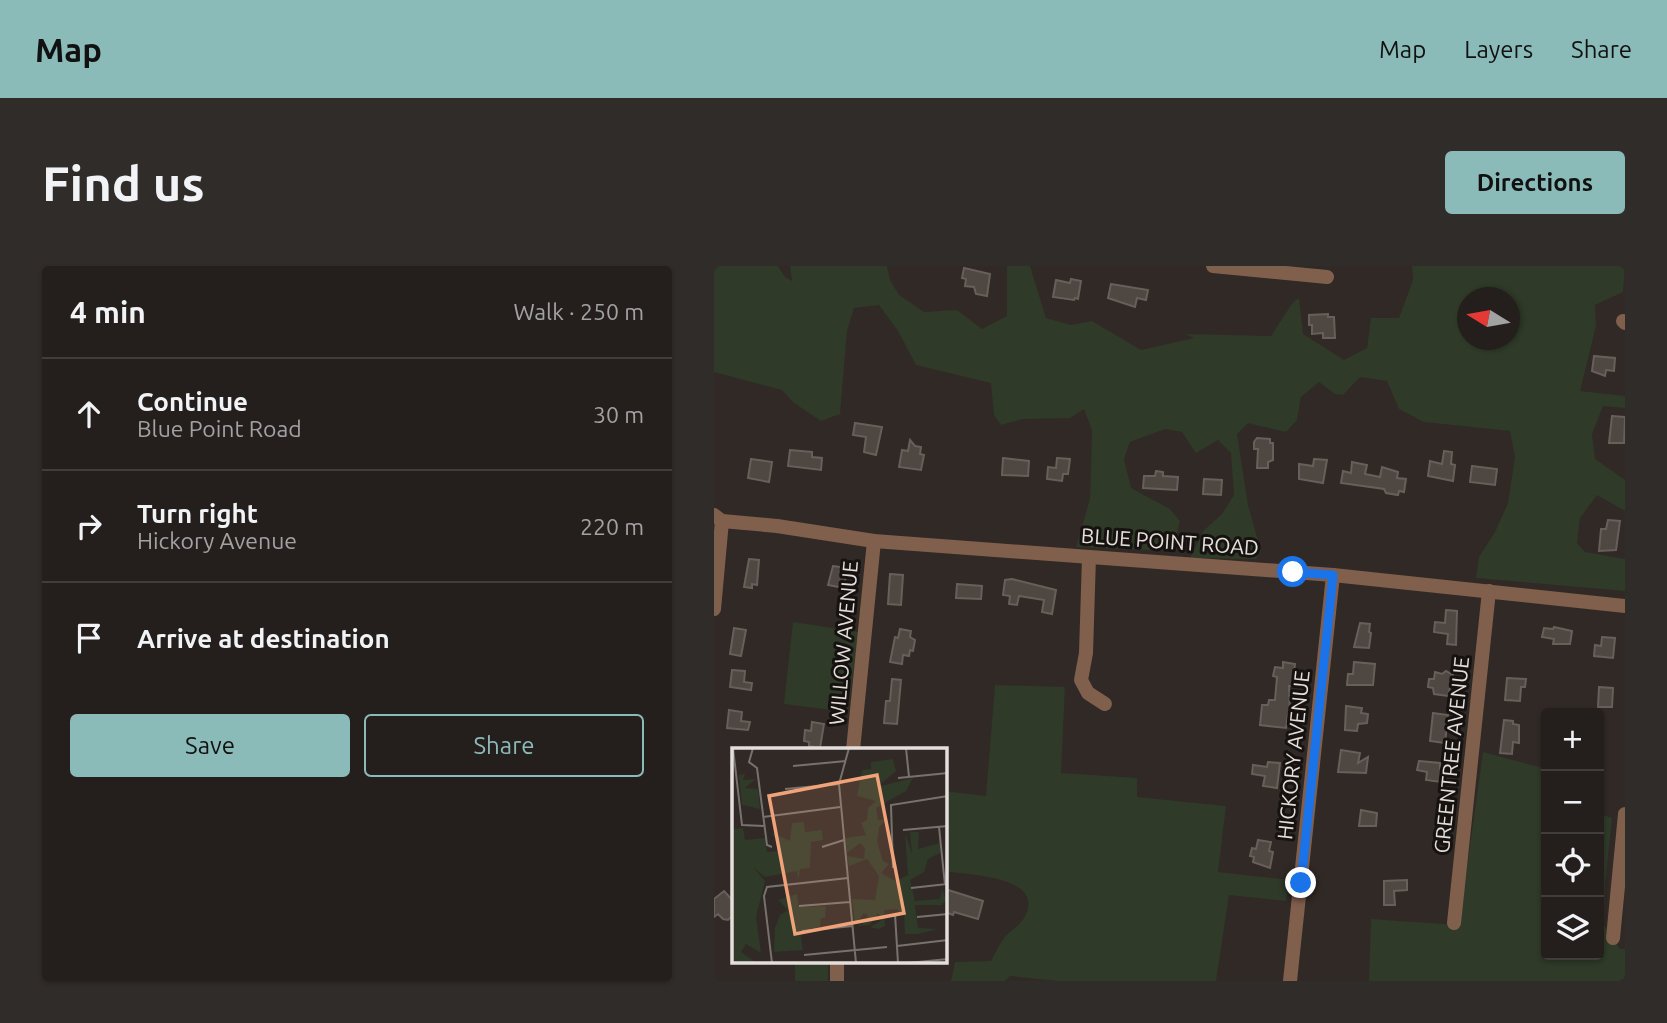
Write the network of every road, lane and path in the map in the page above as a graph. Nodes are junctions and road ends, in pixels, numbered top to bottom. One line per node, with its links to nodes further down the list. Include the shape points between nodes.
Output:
1 (1213, 266): 2 (street)
2 (1327, 277)
3 (718, 518): 4 (street, BLUE POINT ROAD); 9 (street)
4 (874, 541): 5 (street, BLUE POINT ROAD); 11 (street, WILLOW AVENUE)
5 (1089, 557): 6 (street, BLUE POINT ROAD); 10 (street, via 1087,642 1081,680 1087,693)
6 (1333, 575): 7 (street, BLUE POINT ROAD); 15 (street, HICKORY AVENUE)
7 (1489, 592): 8 (street, BLUE POINT ROAD); 13 (street, GREENTREE AVENUE)
8 (1625, 606)
9 (714, 609)
10 (1105, 704)
11 (853, 748)
12 (1625, 814): 14 (street)
13 (1454, 923)
14 (1613, 938)
15 (1290, 981)

